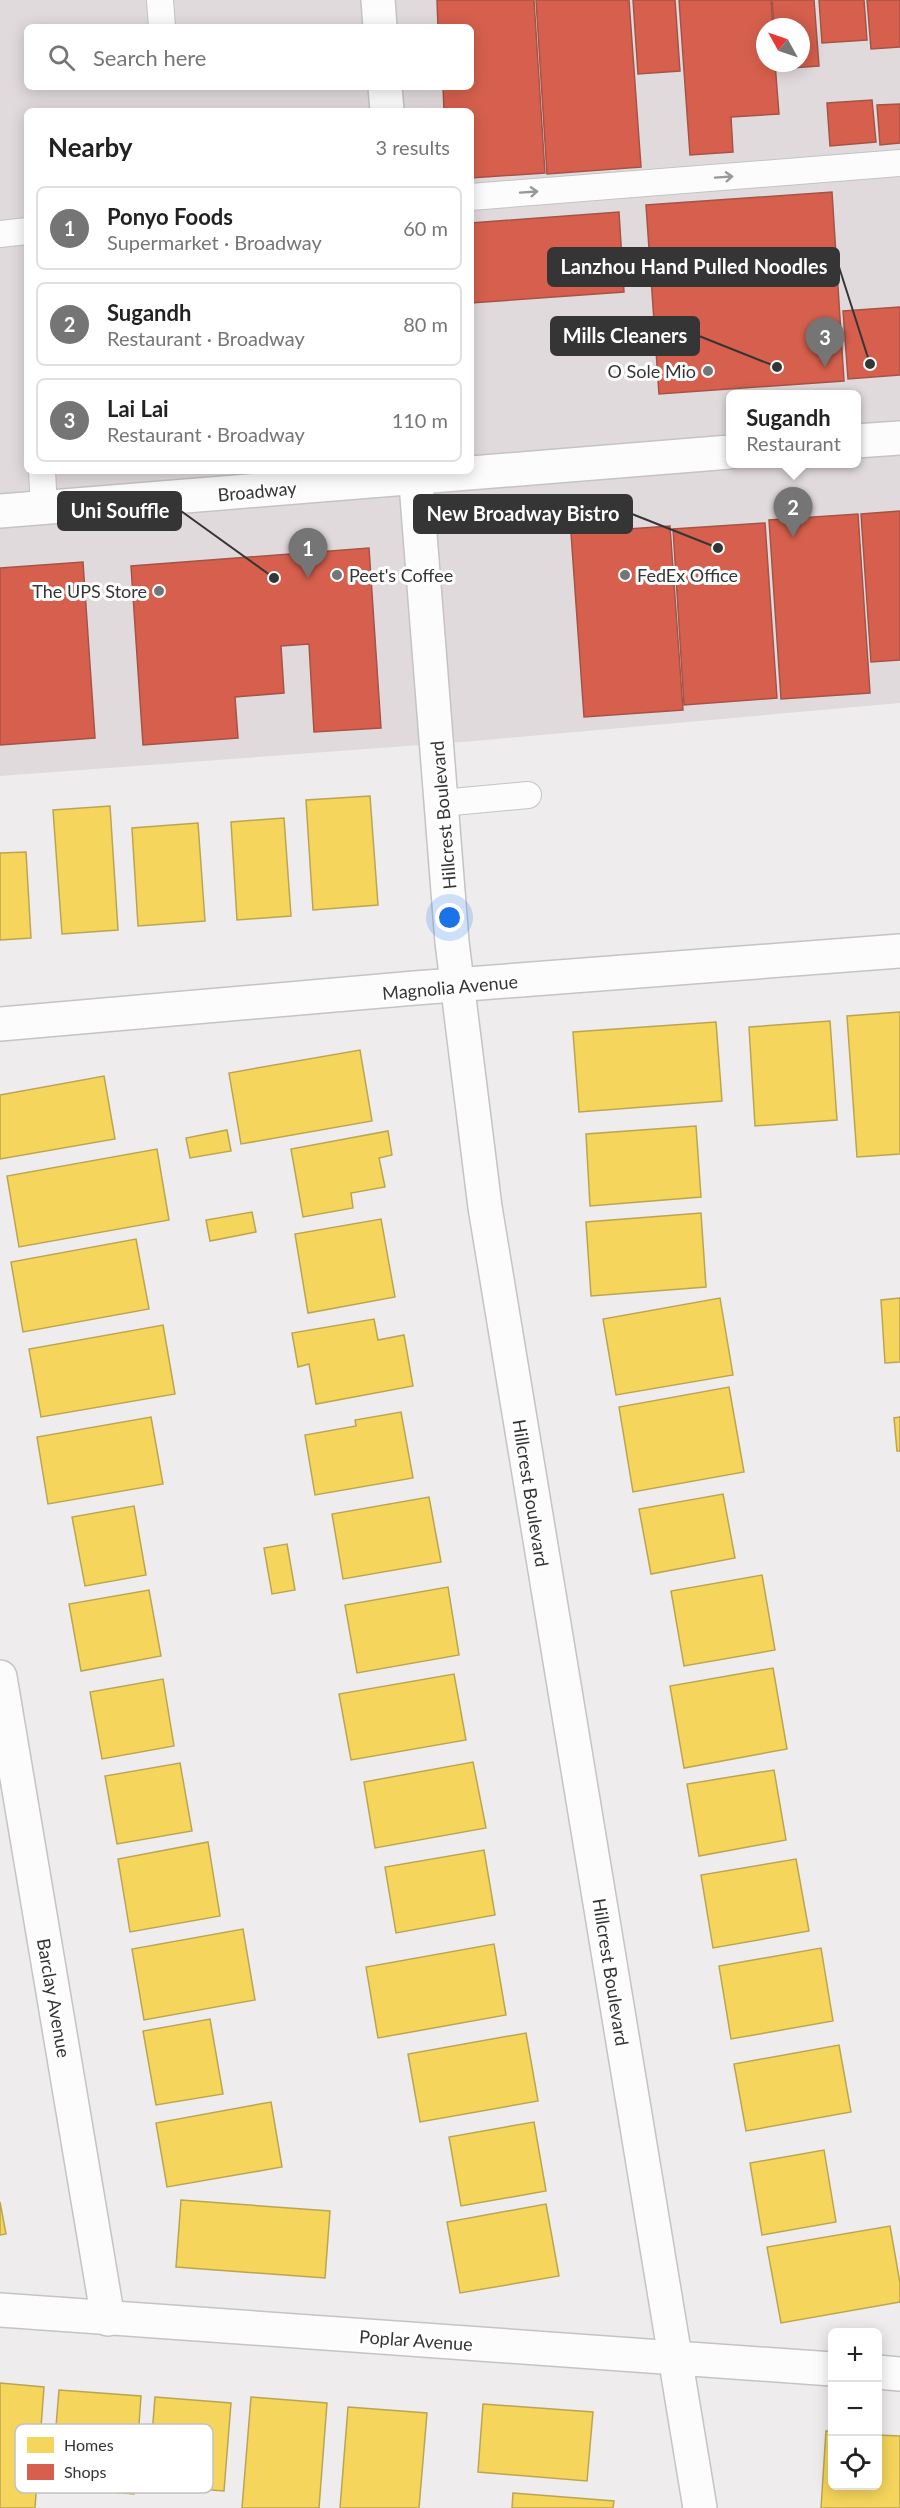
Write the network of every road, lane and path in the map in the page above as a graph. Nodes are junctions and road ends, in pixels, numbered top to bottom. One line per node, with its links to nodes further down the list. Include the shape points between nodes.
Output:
1 (160, 0): 3 (lane)
2 (378, 0): 4 (street)
3 (162, 24)
4 (380, 24)
5 (385, 90): 6 (street)
6 (387, 108)
7 (900, 163): 8 (lane, one-way to 7)
8 (474, 197)
9 (24, 231): 10 (lane)
10 (0, 234)
11 (900, 438): 12 (street)
12 (861, 441)
13 (726, 452): 14 (street, Broadway)
14 (474, 470)
15 (42, 474): 17 (lane)
16 (416, 474): 17 (street, Broadway); 20 (street, Hillcrest Boulevard)
17 (44, 508): 18 (street, Broadway)
18 (0, 511)
19 (528, 795): 20 (lane)
20 (442, 803): 22 (street, Hillcrest Boulevard)
21 (900, 951): 22 (street, Magnolia Avenue)
22 (457, 987): 23 (street, Magnolia Avenue); 27 (street, Hillcrest Boulevard, via 485,1207 515,1397)
23 (0, 1024)
24 (0, 1677): 26 (street, Barclay Avenue)
25 (0, 2310): 26 (street, Poplar Avenue)
26 (108, 2319): 27 (street, Poplar Avenue)
27 (675, 2358): 28 (street, Poplar Avenue); 31 (street, Hillcrest Boulevard)
28 (828, 2369)
29 (882, 2372): 30 (street)
30 (900, 2374)
31 (700, 2508)

